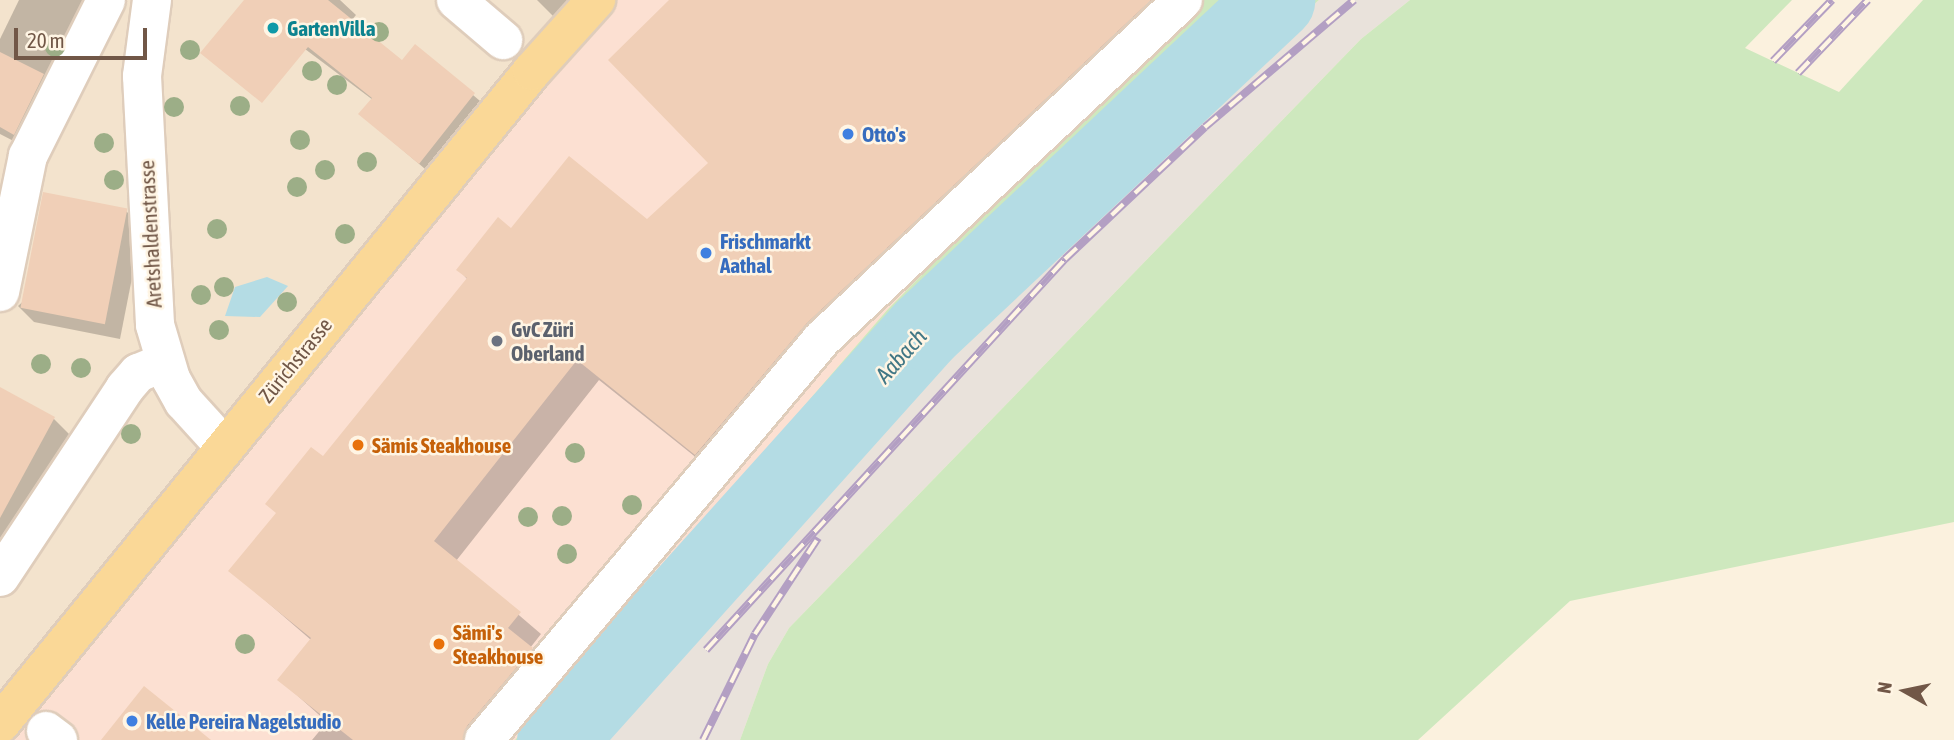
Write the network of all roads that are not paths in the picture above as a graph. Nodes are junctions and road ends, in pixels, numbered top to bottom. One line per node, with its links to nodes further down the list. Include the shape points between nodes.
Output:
1 (106, 0): 7 (street, via 28,156)
2 (152, 0): 8 (street, Aretshaldenstrasse, via 142,76 152,293)
3 (456, 0): 6 (street)
4 (596, 0): 9 (main road, Zürichstrasse, via 524,81)
5 (1183, 0): 12 (street, via 822,339)
6 (503, 40)
7 (0, 292)
8 (165, 362): 9 (street, Aretshaldenstrasse, via 184,402); 10 (street, via 138,373 125,388)
9 (225, 447): 11 (main road, Zürichstrasse)
10 (0, 577)
11 (0, 724)
12 (484, 740)

